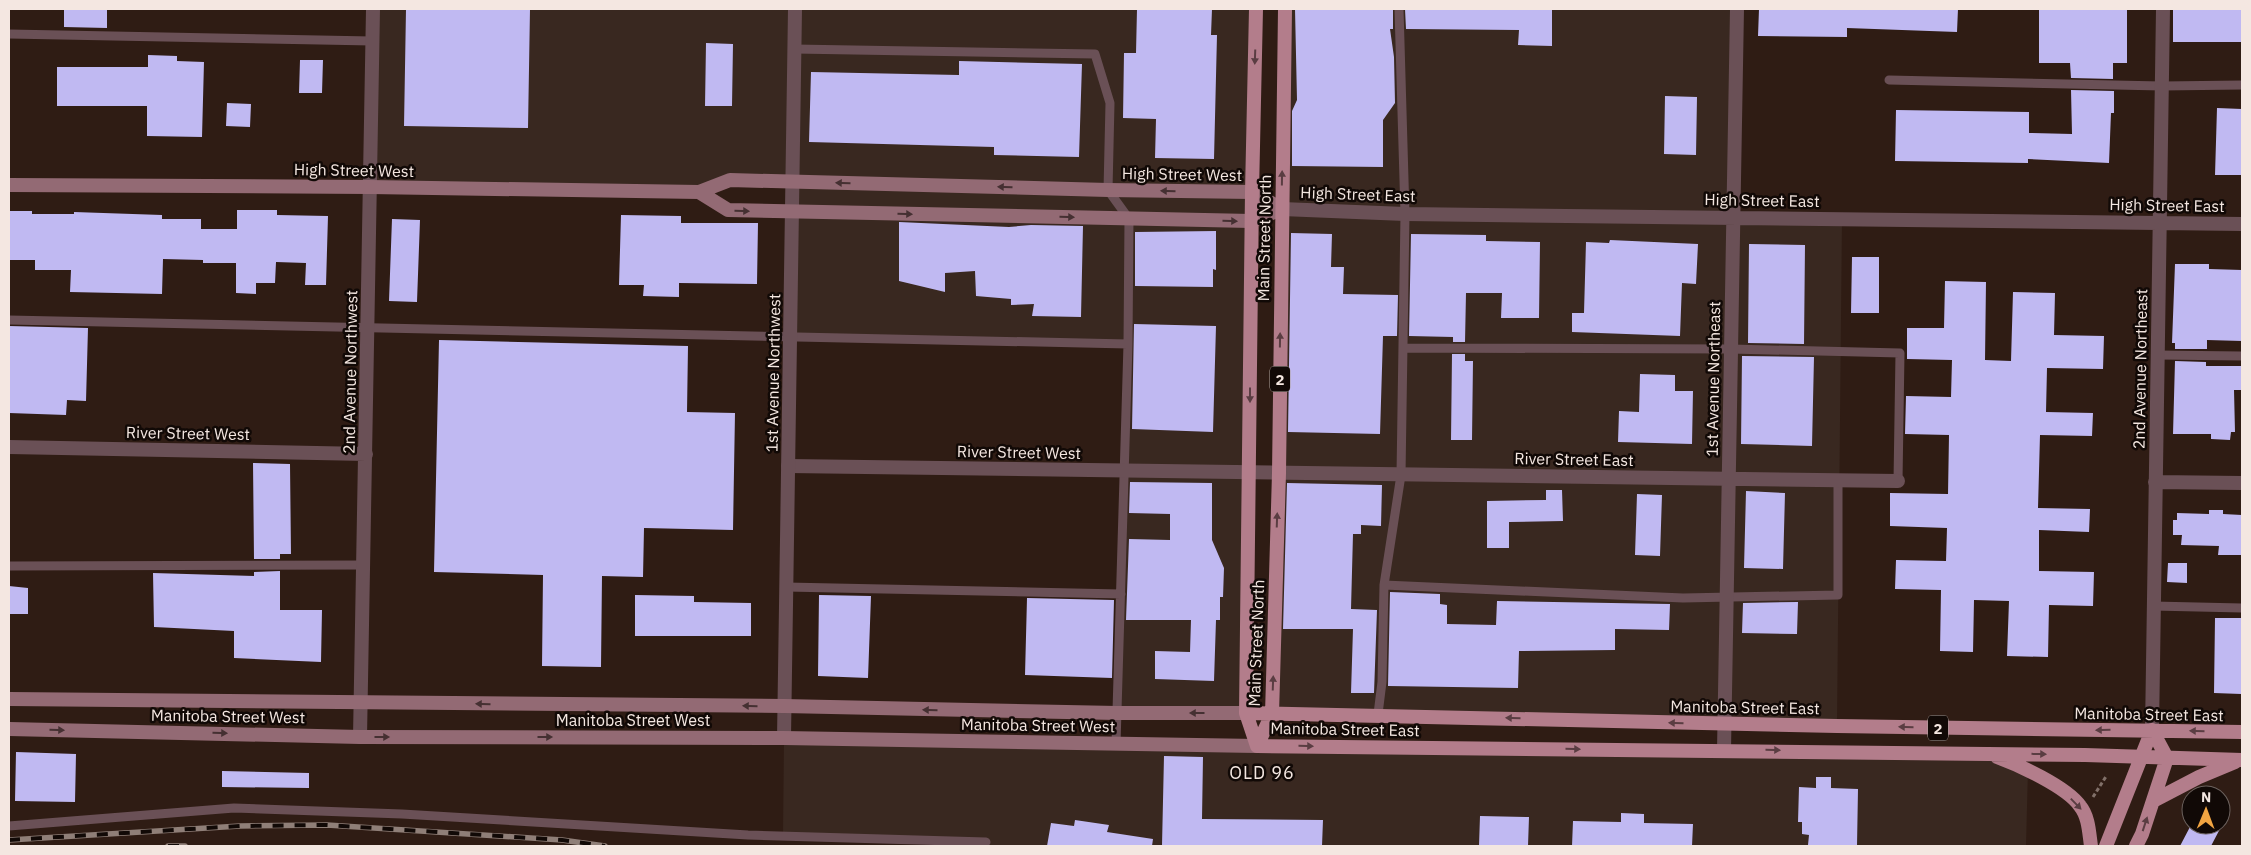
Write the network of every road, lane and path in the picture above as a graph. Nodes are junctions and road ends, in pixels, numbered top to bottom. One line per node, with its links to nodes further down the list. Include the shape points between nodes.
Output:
1 (373, 9): 9 (street, 2nd Avenue Northwest)
2 (795, 9): 10 (street, 1st Avenue Northwest)
3 (1256, 9): 19 (main road, Main Street North / 2, one-way to 19)
4 (1285, 9): 20 (main road, Main Street North / 2, one-way to 4)
5 (1399, 9): 22 (lane)
6 (1737, 9): 24 (street, 1st Avenue Northeast)
7 (2163, 9): 13 (street, 2nd Avenue Northeast)
8 (9, 34): 9 (lane)
9 (372, 41): 16 (street, 2nd Avenue Northwest)
10 (794, 49): 14 (street, 1st Avenue Northwest); 17 (lane, via 1095,54 1110,103)
11 (1889, 80): 13 (lane)
12 (2242, 85): 13 (lane)
13 (2162, 86): 26 (street, 2nd Avenue Northeast)
14 (793, 182): 17 (main road, High Street West, one-way to 14); 18 (main road, High Street West, via 730,180); 21 (street, 1st Avenue Northwest)
15 (9, 185): 16 (main road, High Street West)
16 (370, 187): 18 (main road, High Street West); 29 (street, 2nd Avenue Northwest)
17 (1108, 190): 19 (main road, High Street West, one-way to 17); 23 (lane)
18 (699, 192): 21 (main road, one-way to 21, via 728,210)
19 (1252, 192): 20 (main road, High Street West); 25 (main road, Main Street North / 2)
20 (1282, 210): 22 (street, High Street East); 25 (main road); 41 (main road, Main Street North / 2, one-way to 20)
21 (793, 212): 23 (main road, one-way to 23); 30 (street, 1st Avenue Northwest)
22 (1405, 214): 24 (street, High Street East); 32 (lane)
23 (1129, 218): 25 (main road, one-way to 25); 31 (lane)
24 (1734, 218): 26 (street, High Street East); 33 (street, 1st Avenue Northeast)
25 (1252, 221): 40 (main road, Main Street North / 2, one-way to 40)
26 (2160, 222): 27 (street, High Street East); 34 (street, 2nd Avenue Northeast)
27 (2242, 224)
28 (9, 320): 29 (lane)
29 (368, 328): 30 (lane); 37 (street, 2nd Avenue Northwest)
30 (791, 337): 31 (lane); 38 (street, 1st Avenue Northwest)
31 (1128, 344): 39 (lane)
32 (1403, 348): 33 (lane); 42 (lane)
33 (1731, 348): 43 (street, 1st Avenue Northeast); 45 (lane, via 1900,352)
34 (2158, 355): 35 (lane); 46 (street, 2nd Avenue Northeast)
35 (2242, 356)
36 (9, 447): 37 (street, River Street West)
37 (366, 454): 49 (street, 2nd Avenue Northwest)
38 (788, 466): 39 (street, River Street West); 50 (street, 1st Avenue Northwest)
39 (1124, 471): 40 (street, River Street West); 52 (lane)
40 (1250, 473): 41 (street, River Street East); 60 (main road, Main Street North / 2)
41 (1278, 473): 42 (street, River Street East); 61 (main road, Main Street North / 2, one-way to 41)
42 (1401, 474): 43 (street, River Street East); 51 (lane)
43 (1729, 479): 44 (street, River Street East); 53 (street, 1st Avenue Northeast)
44 (1838, 480): 45 (street, River Street East); 53 (lane, via 1838,595)
45 (1898, 481)
46 (2155, 482): 47 (street); 54 (street, 2nd Avenue Northeast)
47 (2242, 483)
48 (9, 566): 49 (lane)
49 (364, 566): 57 (street, 2nd Avenue Northwest)
50 (786, 586): 52 (lane); 58 (street, 1st Avenue Northwest)
51 (1384, 586): 53 (lane, via 1683,598); 62 (lane)
52 (1121, 594): 59 (lane)
53 (1728, 595): 63 (street, 1st Avenue Northeast)
54 (2153, 606): 55 (lane); 65 (street, 2nd Avenue Northeast)
55 (2242, 608)
56 (9, 699): 57 (main road, Manitoba Street West)
57 (361, 702): 58 (main road, Manitoba Street West, one-way to 57); 67 (street, 2nd Avenue Northwest)
58 (784, 706): 59 (main road, Manitoba Street West, one-way to 58); 68 (street, 1st Avenue Northwest)
59 (1117, 713): 60 (main road, Manitoba Street West, one-way to 59); 69 (lane)
60 (1246, 713): 61 (main road, Manitoba Street East / 2); 70 (main road, Main Street North / 2)
61 (1272, 714): 62 (main road, Manitoba Street East / 2); 70 (main road, Main Street North / 2)
62 (1378, 714): 63 (main road, Manitoba Street East / 2, one-way to 62)
63 (1725, 724): 65 (main road, Manitoba Street East / 2, one-way to 63); 71 (street, 1st Avenue Northeast)
64 (9, 729): 67 (main road, Manitoba Street West, one-way to 67)
65 (2152, 730): 66 (main road, Manitoba Street East, one-way to 65); 73 (main road); 74 (main road)
66 (2242, 732)
67 (360, 736): 68 (main road, Manitoba Street West, one-way to 68)
68 (784, 738): 69 (main road, Manitoba Street West)
69 (1116, 744): 70 (main road, Manitoba Street West)
70 (1257, 746): 71 (main road, Manitoba Street East, one-way to 71)
71 (1724, 750): 72 (main road, Manitoba Street East / 2, one-way to 72)
72 (1990, 754): 73 (main road, Manitoba Street East / 2, one-way to 73); 81 (main road, 2, one-way to 81, via 2028,769 2080,805 2088,824)
73 (2140, 756): 74 (main road, Manitoba Street East); 82 (main road)
74 (2167, 758): 75 (main road, Manitoba Street East); 78 (main road)
75 (2241, 760): 78 (main road, via 2199,776)
76 (2107, 775): 77 (path)
77 (2093, 797)
78 (2153, 801): 83 (main road, one-way to 78)
79 (9, 826): 80 (lane, via 234,808 748,835)
80 (986, 842)
81 (2091, 846)
82 (2106, 846)
83 (2136, 846)

